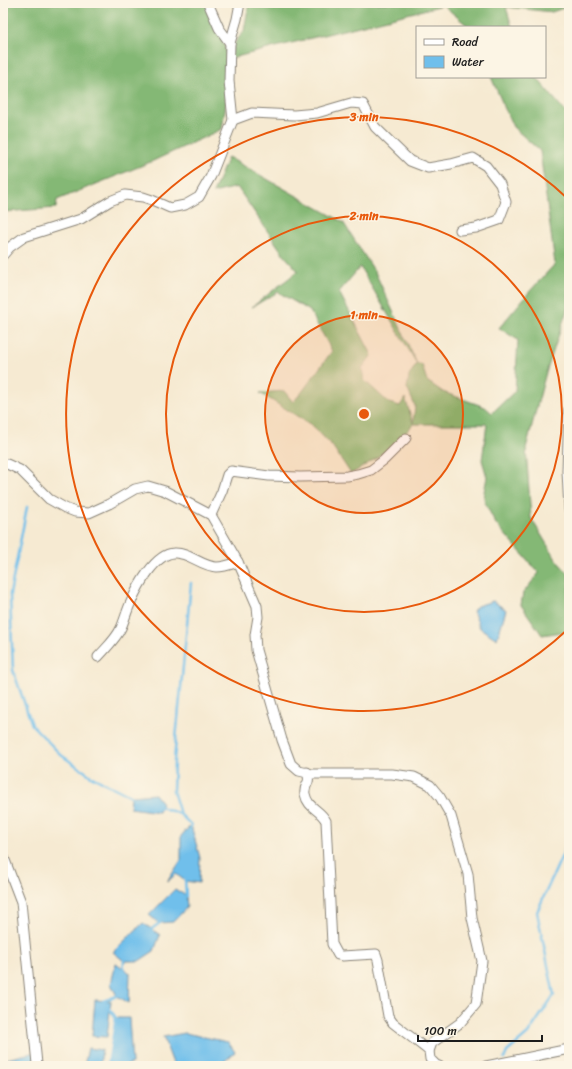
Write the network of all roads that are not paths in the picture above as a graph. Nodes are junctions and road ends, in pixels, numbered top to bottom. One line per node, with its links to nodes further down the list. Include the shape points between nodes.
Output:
1 (208, 3): 3 (street, via 219,28)
2 (240, 3): 3 (street)
3 (230, 43): 4 (street, via 229,81)
4 (233, 120): 5 (street, via 252,112 294,115 317,113 351,103 363,104 375,127 410,161 428,168 473,158 486,166 500,184 506,202 499,220 476,228); 6 (street, via 211,176 199,197 185,206 170,208 143,197 126,195 110,201 81,219 24,238)
5 (460, 230)
6 (3, 255)
7 (569, 411): 10 (street)
8 (406, 438): 11 (street, via 371,470 358,474 300,477 231,471 227,475)
9 (3, 464): 11 (street, via 20,470 50,499 75,512 89,513 134,489 148,486 165,491)
10 (569, 510)
11 (212, 515): 12 (street)
12 (238, 562): 13 (street, via 215,567 181,553 166,555 156,562 142,582 130,603 121,628); 14 (street, via 257,606 256,650 282,740 292,764 299,771)
13 (98, 657)
14 (307, 772): 17 (street, via 305,795 310,806 324,816 326,821 334,949 338,956 376,954 388,1016); 17 (street, via 414,777 430,785 450,816 468,874 472,918 482,962 476,1004 460,1023 432,1043)
15 (3, 855): 18 (street, via 21,902)
16 (569, 1049): 20 (street)
17 (428, 1051): 19 (street, via 430,1059)
18 (37, 1064)
19 (439, 1066)
20 (486, 1066)

